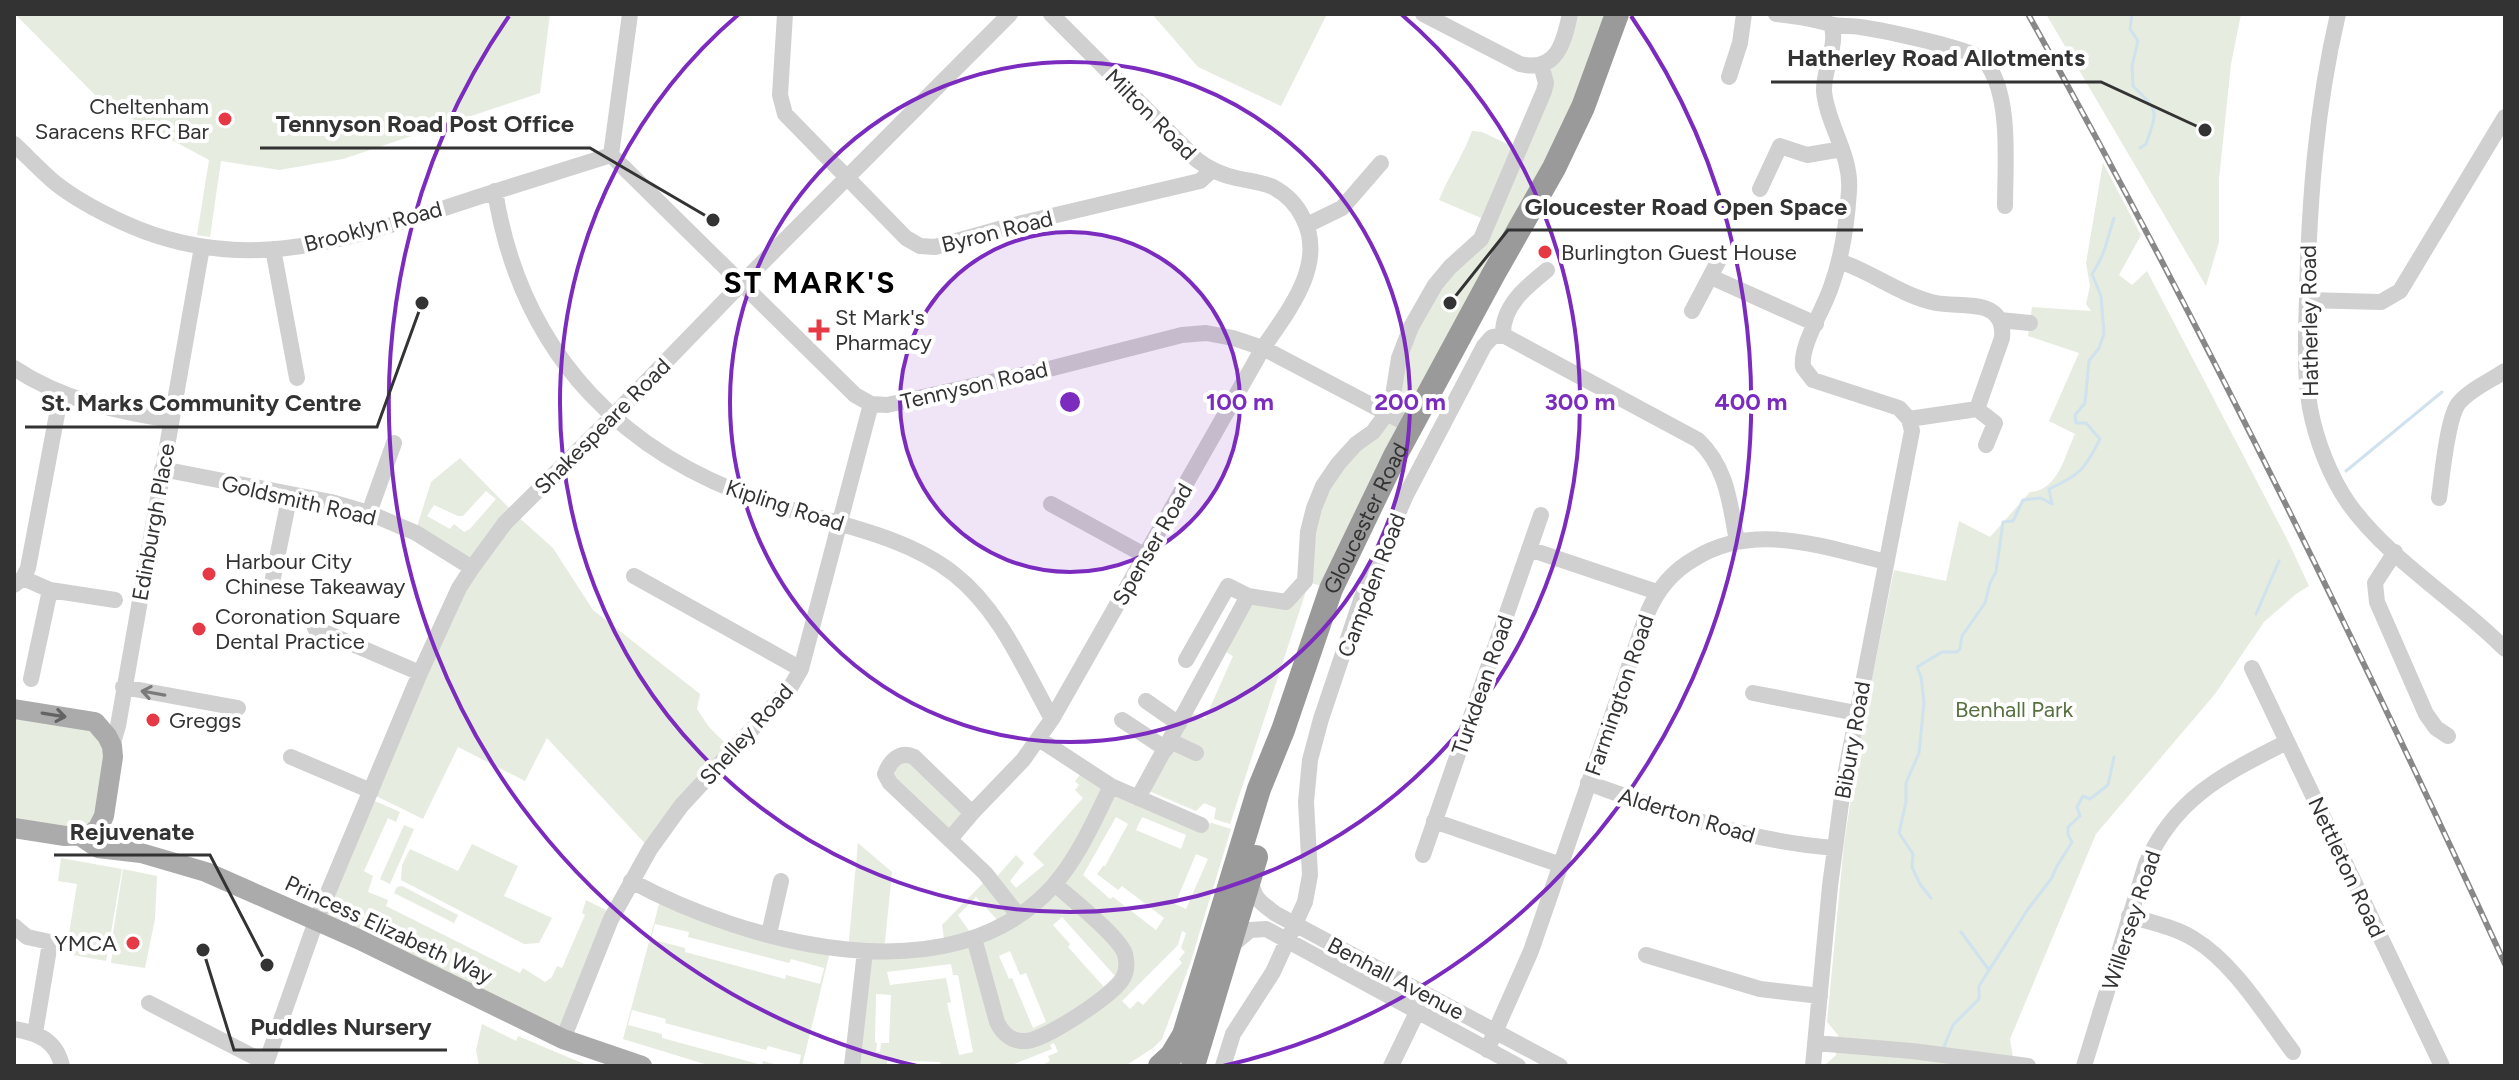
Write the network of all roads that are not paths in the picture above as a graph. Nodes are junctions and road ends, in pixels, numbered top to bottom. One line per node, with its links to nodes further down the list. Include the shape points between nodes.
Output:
1 (630, 14): 17 (street)
2 (785, 14): 20 (street, Byron Road, via 782,108)
3 (1010, 14): 20 (street, Shakespeare Road)
4 (1051, 14): 19 (street, Milton Road)
5 (1423, 14): 12 (street, via 1520,64)
6 (1570, 14): 12 (street, via 1560,48)
7 (1617, 14): 49 (highway, Gloucester Road, via 1559,158)
8 (1744, 14): 13 (street)
9 (1776, 14): 11 (street)
10 (2338, 14): 32 (street, Hatherley Road, via 2318,120)
11 (1831, 25): 16 (street, via 1834,38 1824,88); 23 (street, via 1889,33 1984,61 2004,111)
12 (1541, 65): 45 (street, via 1544,91 1481,239 1443,276 1420,310 1399,358)
13 (1729, 77)
14 (2505, 117): 32 (street, via 2400,291 2381,302)
15 (14, 144): 25 (street, Brooklyn Road, via 55,182 107,216)
16 (1842, 149): 21 (street, via 1807,155 1780,146); 28 (street, via 1849,188)
17 (611, 155): 22 (street, Brooklyn Road); 31 (street, Tennyson Road)
18 (1381, 163): 24 (street, via 1342,208)
19 (1212, 170): 20 (street, Byron Road, via 1200,181 930,248 906,238); 24 (street, Milton Road, via 1278,190)
20 (848, 177): 31 (street, Shakespeare Road)
21 (1760, 189)
22 (495, 191): 26 (street, Brooklyn Road, via 370,232); 46 (street, Kipling Road, via 510,257 536,319 563,361)
23 (2005, 206)
24 (1307, 225): 38 (street, via 1307,272)
25 (202, 247): 26 (street, Brooklyn Road, via 236,252); 48 (street, Edinburgh Place)
26 (273, 249): 41 (street)
27 (1721, 256): 30 (street)
28 (1839, 261): 34 (street, via 1925,301 1988,309); 36 (street)
29 (1547, 270): 37 (street, Campden Road, via 1504,315)
30 (1711, 277): 33 (street); 36 (street)
31 (742, 283): 43 (street, Tennyson Road, via 855,395); 46 (street, Shakespeare Road)
32 (2307, 300): 61 (street, Hatherley Road, via 2307,371 2318,439 2347,502)
33 (1692, 311)
34 (2000, 320): 35 (street); 44 (street, via 2002,338)
35 (2030, 323)
36 (1816, 324): 47 (street, via 1802,357 1809,377 1894,405)
37 (1503, 335): 59 (street, via 1698,440 1723,477); 121 (street, Campden Road, via 1484,346 1405,497 1361,600 1310,760 1310,875)
38 (1263, 348): 43 (street, Tennyson Road, via 1193,333 887,405); 45 (street, Tennyson Road); 62 (street, Spenser Road)
39 (14, 368): 42 (street)
40 (2505, 371): 54 (street, via 2457,405)
41 (297, 378)
42 (61, 393): 48 (street, via 97,406); 68 (street, via 28,568)
43 (871, 404): 58 (street, Shelley Road)
44 (1977, 409): 47 (street); 51 (street, via 1995,423)
45 (1387, 413): 49 (street, Tennyson Road); 67 (street, via 1323,486 1308,532)
46 (612, 417): 58 (street, Kipling Road, via 656,450 730,489); 64 (street, Shakespeare Road, via 505,523)
47 (1909, 419): 63 (street, Bibury Road, via 1911,435)
48 (171, 420): 52 (street, Edinburgh Place)
49 (1411, 426): 69 (highway, Gloucester Road)
50 (394, 443): 56 (street)
51 (1986, 445)
52 (162, 469): 53 (street, Goldsmith Road); 82 (street, Edinburgh Place)
53 (290, 494): 56 (street, Goldsmith Road); 66 (street)
54 (2439, 498)
55 (1051, 504): 62 (street)
56 (369, 513): 64 (street, Goldsmith Road, via 430,540)
57 (1541, 515): 60 (street, Turkdean Road)
58 (840, 523): 78 (street, Shelley Road); 87 (street, Kipling Road, via 925,555 967,584 997,621)
59 (1737, 541): 63 (street, Farmington Road, via 1780,539); 71 (street, Farmington Road, via 1686,563)
60 (1529, 549): 71 (street); 105 (street, Turkdean Road)
61 (2395, 552): 75 (street, Hatherley Road); 92 (street, via 2375,583 2377,602 2426,714)
62 (1146, 556): 87 (street, Spenser Road)
63 (1886, 562): 86 (street, Bibury Road)
64 (472, 568): 79 (street, Shakespeare Road)
65 (634, 576): 78 (street)
66 (273, 578)
67 (1305, 581): 69 (street); 72 (street, via 1286,602)
68 (19, 582): 70 (street)
69 (1331, 589): 91 (highway, Gloucester Road)
70 (50, 590): 73 (street); 80 (street)
71 (1657, 592): 99 (street, Farmington Road)
72 (1248, 596): 76 (street, via 1228,586); 90 (street)
73 (115, 600)
74 (315, 628): 79 (street)
75 (2505, 649)
76 (1186, 660)
77 (2252, 668): 94 (street, Nettleton Road)
78 (801, 669): 115 (street, Shelley Road, via 790,688 681,806)
79 (420, 673): 101 (street, Shakespeare Road)
80 (31, 679)
81 (1753, 693): 86 (street)
82 (122, 695): 84 (street, one-way to 82); 89 (street, via 109,716); 96 (street, Edinburgh Place)
83 (1146, 701): 90 (street)
84 (238, 708)
85 (14, 709): 89 (main road, one-way to 89)
86 (1856, 713): 110 (street, Bibury Road)
87 (1052, 719): 93 (street, Spenser Road)
88 (1122, 720): 95 (street)
89 (95, 722): 96 (main road)
90 (1179, 724): 95 (street)
91 (1283, 730): 114 (highway, Gloucester Road, via 1274,795); 145 (highway, Gloucester Road, via 1259,789 1184,1035)
92 (2448, 736)
93 (1039, 739): 100 (street); 103 (street, Spenser Road)
94 (2287, 742): 119 (street, Willersey Road, via 2217,779 2179,811 2150,853); 153 (street, Nettleton Road)
95 (1168, 745): 97 (street); 102 (street)
96 (112, 746): 104 (main road)
97 (1196, 753)
98 (291, 757): 101 (street)
99 (1588, 783): 110 (street, Alderton Road, via 1723,830); 113 (street, Farmington Road)
100 (1111, 786): 102 (street); 117 (street)
101 (371, 791): 120 (street, Shakespeare Road)
102 (1138, 798): 106 (street)
103 (972, 813): 109 (street, Spenser Road); 109 (street, via 914,757 899,755 888,767 890,783)
104 (104, 816): 108 (main road, via 90,835); 111 (main road)
105 (1434, 821): 112 (street, Turkdean Road); 113 (street)
106 (1201, 825)
107 (14, 828): 108 (main road, Princess Elizabeth Way)
108 (80, 836): 111 (main road, Princess Elizabeth Way, via 98,848)
109 (950, 839): 118 (street)
110 (1835, 848): 130 (street, Bibury Road)
111 (111, 849): 120 (main road, Princess Elizabeth Way, via 206,872)
112 (1423, 855)
113 (1561, 865): 134 (street, Farmington Road)
114 (1251, 875): 121 (street, Benhall Avenue, via 1251,891 1260,902); 126 (highway, Gloucester Road)
115 (631, 881): 123 (street, via 695,912); 136 (street, Shelley Road)
116 (781, 881): 123 (street)
117 (1055, 884): 118 (street); 124 (street, via 1117,942 1126,958 1121,981 1091,1006 1044,1035 1027,1041 1011,1038 997,1022)
118 (1018, 915): 124 (street)
119 (2129, 916): 139 (street, via 2179,931 2211,950); 152 (street, Willersey Road)
120 (316, 921): 136 (main road, Princess Elizabeth Way); 141 (street, Shakespeare Road)
121 (1295, 925): 125 (street, Campden Road); 129 (street, Benhall Avenue)
122 (14, 926): 135 (street, via 27,937 54,944)
123 (769, 934): 127 (street)
124 (974, 938): 127 (street, via 917,952)
125 (1287, 942): 126 (street, Benhall Avenue, via 1266,929 1250,930); 132 (street, Benhall Avenue); 147 (street, Campden Road, via 1260,996 1233,1034)
126 (1229, 949): 146 (highway, Gloucester Road)
127 (865, 951): 144 (street)
128 (1646, 955): 130 (street, via 1760,989)
129 (1426, 993): 132 (street); 134 (street, Benhall Avenue)
130 (1820, 996): 137 (street, Bibury Road)
131 (149, 1003): 141 (street)
132 (1418, 1010): 138 (street, Benhall Avenue); 148 (street)
133 (14, 1029): 135 (street)
134 (1495, 1032): 138 (street, Farmington Road); 140 (street, Benhall Avenue)
135 (35, 1033): 142 (street, via 53,1046)
136 (563, 1039): 143 (main road, Princess Elizabeth Way)
137 (1815, 1043): 150 (street, Bibury Road); 151 (street)
138 (1487, 1050): 149 (street, Benhall Avenue)
139 (2293, 1052)
140 (1550, 1064)
141 (266, 1065)
142 (62, 1066)
143 (642, 1066)
144 (852, 1066)
145 (1160, 1066)
146 (1193, 1066)
147 (1223, 1066)
148 (1391, 1066)
149 (1518, 1066)
150 (1813, 1066)
151 (2028, 1066)
152 (2084, 1066)
153 (2442, 1066)

